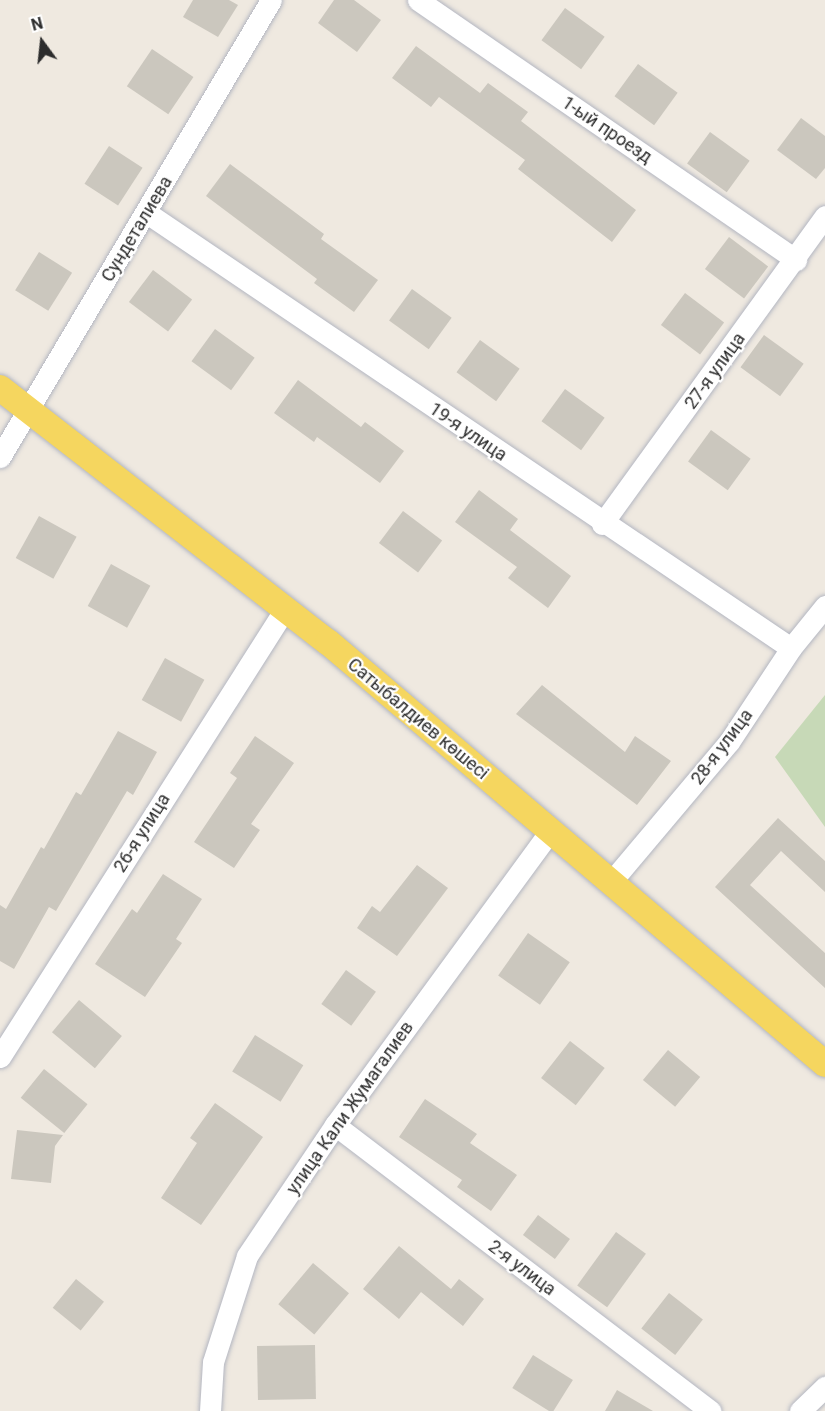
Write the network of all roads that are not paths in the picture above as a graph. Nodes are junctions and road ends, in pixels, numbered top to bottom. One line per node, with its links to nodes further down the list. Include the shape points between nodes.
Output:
1 (271, 0): 3 (street, Сундеталиева)
2 (418, 0): 5 (street, 1-ый проезд)
3 (147, 213): 7 (street, Сундеталиева); 9 (street, 19-я улица)
4 (825, 216): 5 (street, 27-я улица)
5 (796, 260): 9 (street, 27-я улица)
6 (0, 388): 7 (main road, Сатыбалдиев көшесі)
7 (28, 408): 8 (street, Сундеталиева); 11 (main road, Сатыбалдиев көшесі)
8 (0, 457)
9 (602, 524): 12 (street, 19-я улица)
10 (825, 606): 12 (street, 28-я улица)
11 (285, 609): 13 (main road, Сатыбалдиев көшесі); 15 (street, 26-я улица)
12 (791, 648): 14 (street, 28-я улица, via 729,742)
13 (550, 831): 14 (main road, Сатыбалдиев көшесі); 17 (street, улица Кали Жумагалиев)
14 (611, 882): 16 (main road, Сатыбалдиев көшесі)
15 (0, 1057)
16 (825, 1064)
17 (335, 1125): 19 (street, улица Кали Жумагалиев, via 247,1256 213,1362); 20 (street, 2-я улица)
18 (825, 1387): 21 (street)
19 (210, 1411)
20 (710, 1411)
21 (800, 1411)

